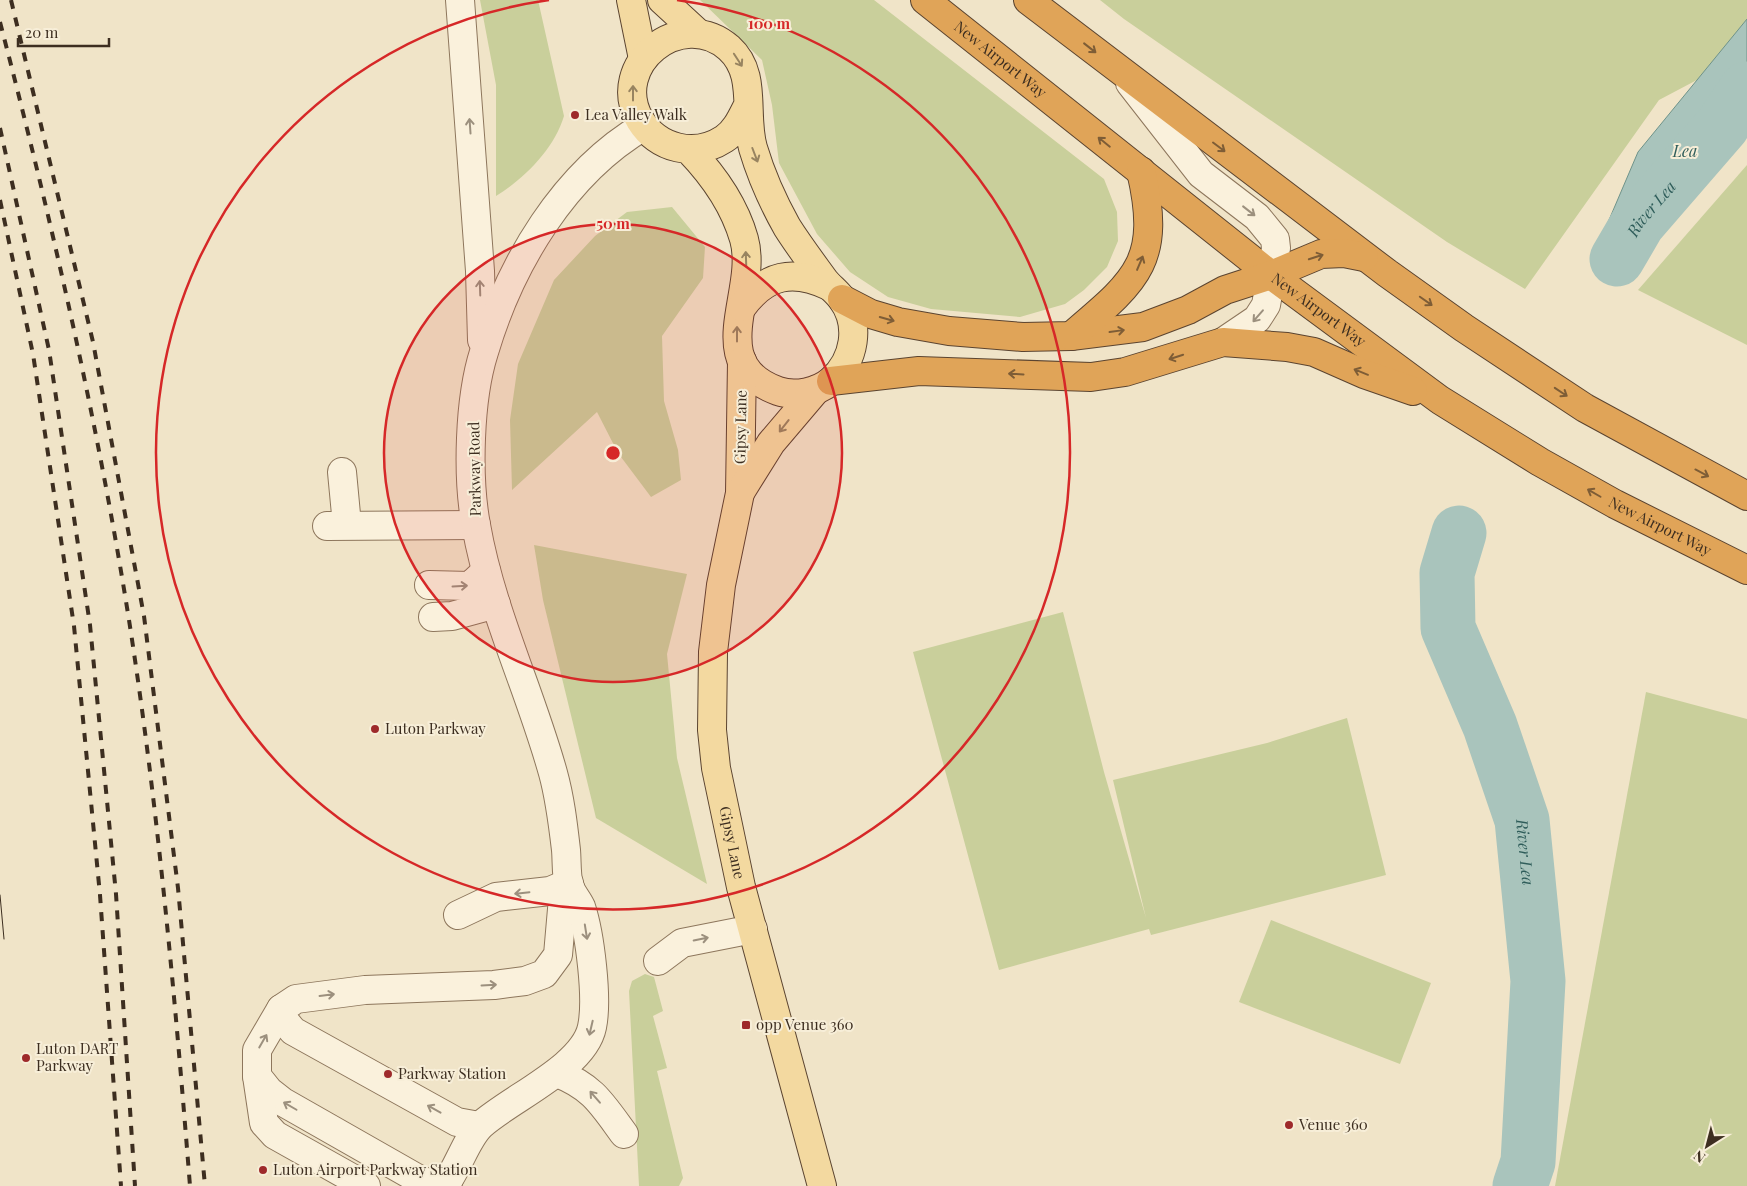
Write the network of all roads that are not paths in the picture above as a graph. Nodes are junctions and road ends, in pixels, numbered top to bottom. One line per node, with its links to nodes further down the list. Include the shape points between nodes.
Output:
1 (460, 0): 19 (street, one-way to 1)
2 (631, 0): 7 (main road)
3 (662, 0): 6 (main road)
4 (925, 0): 12 (highway, New Airport Way, one-way to 4)
5 (1028, 0): 8 (highway, one-way to 8)
6 (699, 34): 7 (main road, via 662,41); 9 (main road, one-way to 9, via 721,43 739,60 749,91)
7 (642, 59): 10 (main road, one-way to 7, via 633,100 636,71)
8 (1123, 73): 13 (highway, one-way to 13); 14 (street, one-way to 14, via 1201,174 1257,217 1275,239)
9 (747, 107): 11 (main road, via 739,124 725,138 708,147); 15 (main road, one-way to 15, via 752,147 776,208 799,246)
10 (644, 126): 11 (main road, via 656,138); 19 (street, Parkway Road, via 606,151 554,211 522,259 504,295)
11 (689, 150): 16 (main road, one-way to 11, via 745,242 723,192)
12 (1140, 172): 14 (highway, New Airport Way); 17 (highway, one-way to 12, via 1115,298 1135,275 1143,256 1149,233 1147,200)
13 (1364, 257): 14 (highway, one-way to 13, via 1320,254 1344,253); 25 (highway, one-way to 25, via 1585,408)
14 (1271, 275): 17 (highway, one-way to 14, via 1143,327 1188,310 1225,290); 18 (street, one-way to 18, via 1266,305 1257,319); 22 (highway, New Airport Way)
15 (836, 293): 16 (main road, via 814,279 780,277 752,294); 17 (highway, one-way to 17, via 871,314 898,322 949,331 1023,337); 21 (main road, via 850,312 854,327 853,343 842,370)
16 (742, 307): 20 (main road, one-way to 16, via 736,334)
17 (1071, 336)
18 (1223, 342): 21 (highway, one-way to 21, via 1125,372 1091,377 919,371); 22 (highway, one-way to 18, via 1364,374 1314,352)
19 (483, 354): 26 (street, Parkway Road, via 472,444)
20 (742, 361): 21 (main road, via 766,386 782,392 799,393); 24 (main road, Gipsy Lane)
21 (823, 385): 24 (main road, Gipsy Lane, one-way to 24, via 771,443)
22 (1440, 400): 27 (highway, New Airport Way, one-way to 22, via 1615,504)
23 (342, 472): 26 (street, via 337,526)
24 (740, 493): 34 (main road, Gipsy Lane, via 721,585 713,652 712,730 722,797)
25 (1747, 496)
26 (476, 525): 28 (street, Parkway Road)
27 (1747, 570)
28 (486, 571): 29 (street, one-way to 28, via 470,586); 30 (street, Parkway Road)
29 (429, 585)
30 (496, 604): 31 (street, via 452,616); 32 (street, Parkway Road, via 554,776)
31 (433, 617)
32 (569, 885): 33 (street, one-way to 33, via 496,897); 36 (street, one-way to 32, via 296,999 365,990 494,985 525,981 544,974 558,954 562,908); 37 (street, one-way to 37, via 586,927 593,980 592,1026 586,1043)
33 (458, 915)
34 (753, 929): 35 (street, one-way to 34, via 682,943); 43 (main road, Gipsy Lane)
35 (658, 961)
36 (281, 1008): 38 (street, one-way to 36, via 257,1050); 39 (street, one-way to 36, via 457,1122 293,1030 283,1019)
37 (557, 1073): 39 (street); 40 (street, one-way to 37, via 593,1093 577,1081)
38 (257, 1076): 41 (street, one-way to 38, via 436,1185 420,1180 283,1102 269,1092); 42 (street, via 264,1123 275,1135)
39 (479, 1126): 41 (street)
40 (624, 1134)
41 (446, 1183)
42 (366, 1186)
43 (822, 1186)

